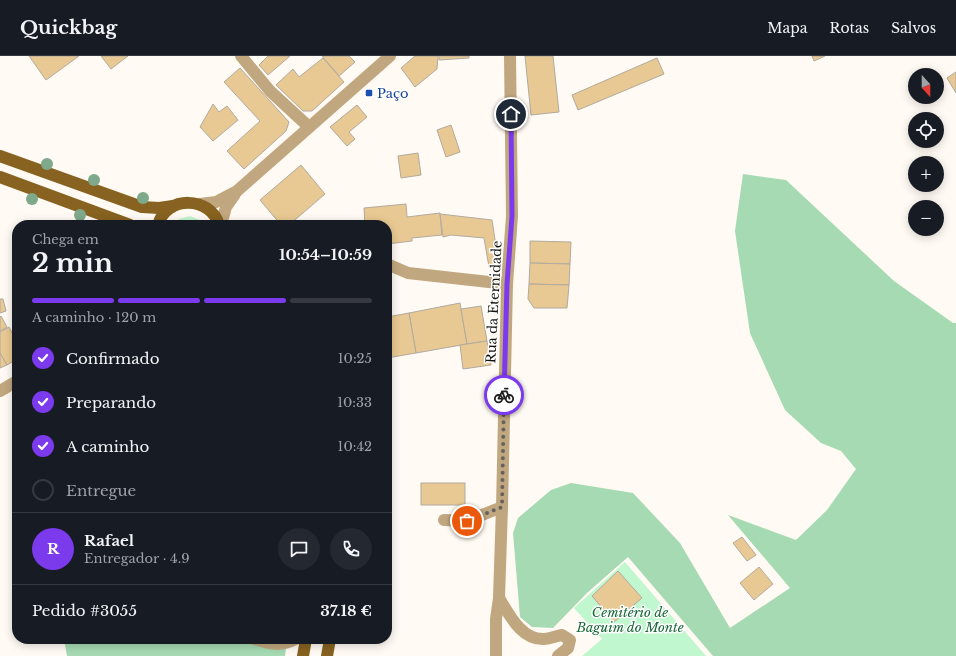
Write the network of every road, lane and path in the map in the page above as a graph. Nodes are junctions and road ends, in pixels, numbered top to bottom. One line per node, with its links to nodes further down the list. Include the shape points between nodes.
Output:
1 (241, 56): 4 (street, via 270,91)
2 (390, 56): 4 (street)
3 (510, 56): 15 (street, Rua da Eternidade, via 512,216)
4 (309, 127): 7 (street)
5 (0, 156): 9 (main road, via 142,207)
6 (0, 177): 10 (main road)
7 (237, 191): 8 (street, via 216,202); 13 (street, via 226,207)
8 (200, 204): 9 (main road, via 183,202); 12 (main road, via 212,212)
9 (173, 206): 11 (main road, via 165,212)
10 (116, 220)
11 (161, 220)
12 (217, 220)
13 (222, 220)
14 (392, 266): 15 (street, via 408,273)
15 (507, 284): 18 (street, Rua da Eternidade)
16 (12, 384): 17 (street)
17 (0, 391)
18 (502, 507): 19 (street, via 467,521); 20 (street, Rua da Eternidade)
19 (444, 520)
20 (498, 598): 27 (street, Rua da Eternidade); 28 (street, via 518,627 529,636 543,639 562,635 570,640 568,648)
21 (271, 644): 22 (street)
22 (285, 644)
23 (305, 644): 25 (main road)
24 (329, 644): 26 (main road)
25 (303, 656)
26 (327, 656)
27 (496, 656)
28 (558, 656)

